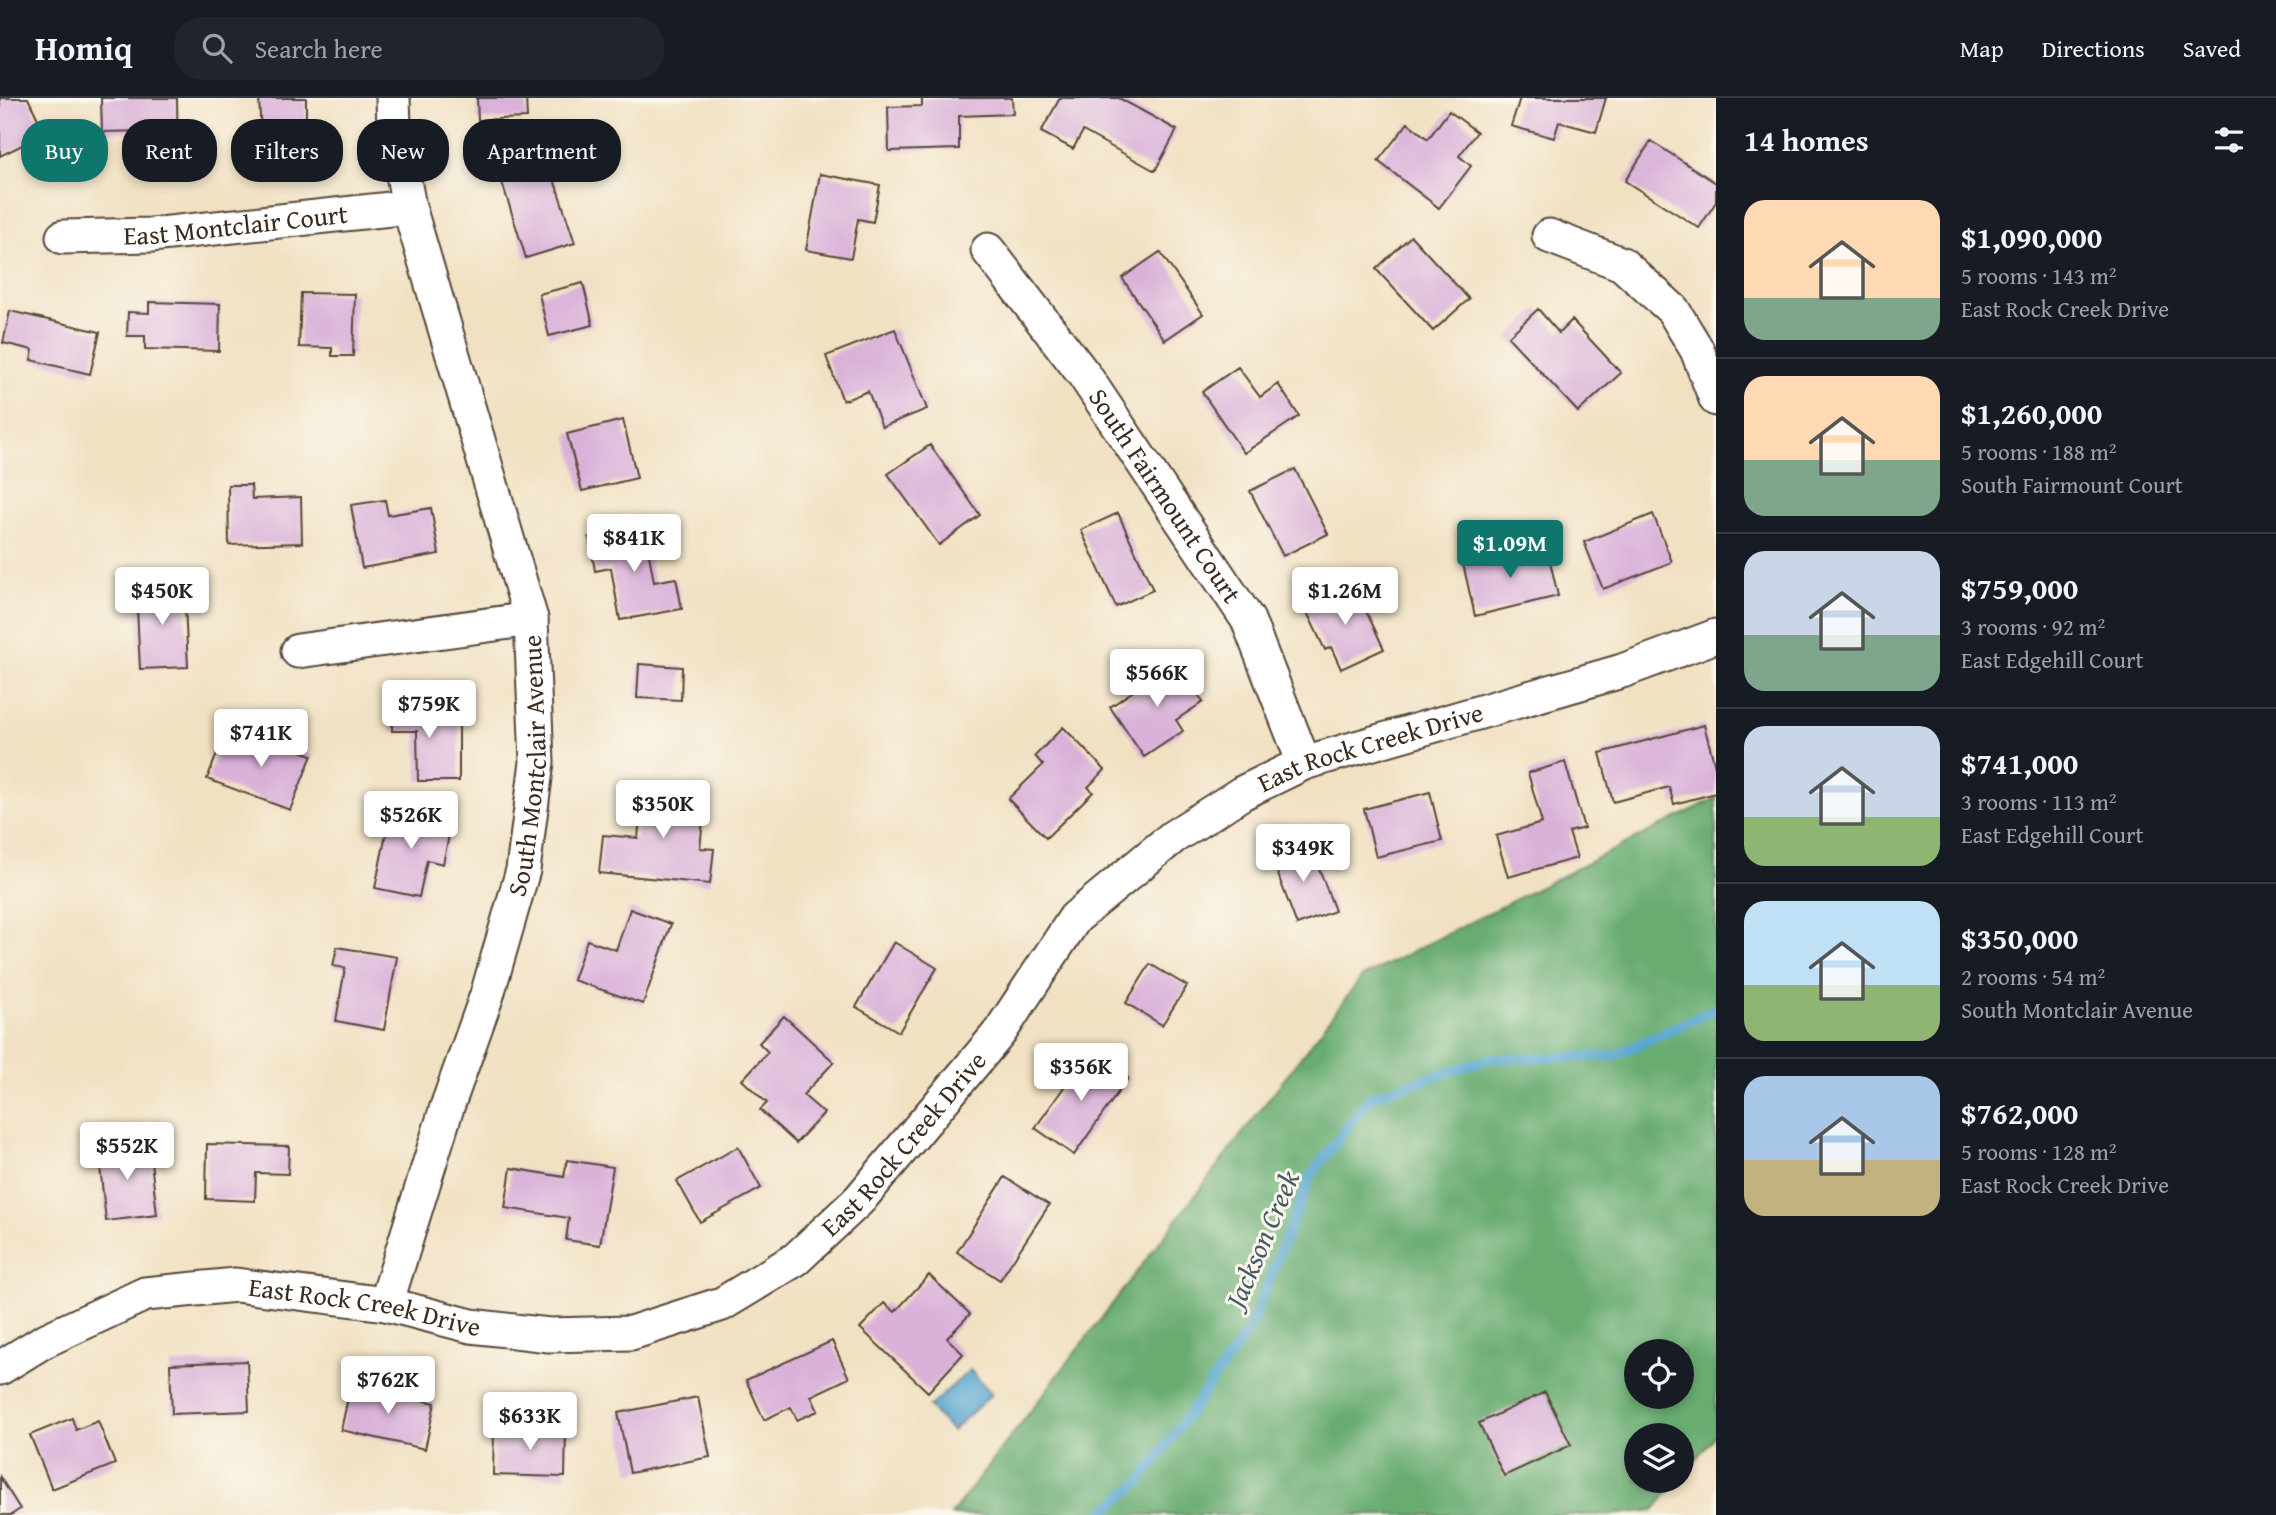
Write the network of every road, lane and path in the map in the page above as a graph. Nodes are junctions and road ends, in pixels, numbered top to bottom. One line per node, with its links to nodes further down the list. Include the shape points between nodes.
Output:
1 (393, 98): 2 (street, South Montclair Avenue)
2 (409, 207): 4 (street, East Montclair Court, via 151,235); 7 (street, South Montclair Avenue)
3 (1549, 236): 6 (street, via 1622,264 1673,310 1698,349)
4 (63, 237)
5 (988, 250): 10 (street, South Fairmount Court, via 1085,376 1248,620)
6 (1716, 399)
7 (531, 619): 9 (street); 11 (street, South Montclair Avenue, via 537,762 523,870)
8 (1716, 636): 10 (street, East Rock Creek Drive, via 1622,671)
9 (298, 651)
10 (1304, 763): 11 (street, East Rock Creek Drive, via 1242,793 1173,837 1075,918 1000,1032 859,1200 796,1259 722,1304 631,1333 549,1335 471,1326)
11 (386, 1304): 12 (street, East Rock Creek Drive, via 236,1285 145,1294 44,1341)
12 (0, 1368)

